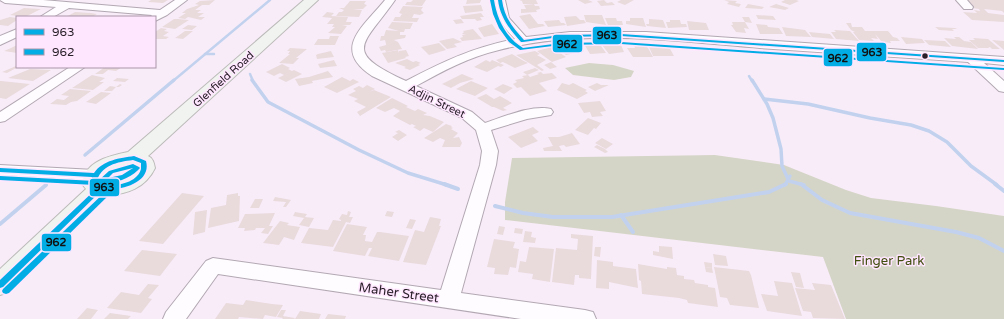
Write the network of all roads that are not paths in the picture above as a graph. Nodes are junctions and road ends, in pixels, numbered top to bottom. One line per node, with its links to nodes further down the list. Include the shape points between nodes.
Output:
1 (6, 0): 6 (street)
2 (182, 0): 7 (street)
3 (312, 0): 21 (main road, Glenfield Road, via 134,158 146,165 142,175 127,184 109,189)
4 (390, 0): 15 (street, Adjin Street, via 358,41 356,48 358,57 365,66)
5 (500, 0): 11 (street, via 502,14)
6 (68, 5): 7 (street); 8 (street)
7 (159, 15)
8 (47, 16)
9 (16, 33): 10 (street)
10 (0, 41)
11 (523, 41): 12 (street, via 560,36 621,34); 15 (street, via 459,59)
12 (972, 59): 13 (street); 16 (street)
13 (1004, 61)
14 (78, 68): 18 (street)
15 (407, 86): 19 (street, Adjin Street, via 456,109)
16 (1004, 88)
17 (546, 112): 19 (street)
18 (0, 118)
19 (483, 128): 23 (street, via 490,151 488,165)
20 (0, 170): 21 (street)
21 (98, 182): 22 (main road)
22 (0, 285)
23 (449, 299): 24 (street, Maher Street, via 213,266); 25 (street, Maher Street)
24 (174, 319)
25 (585, 319)

